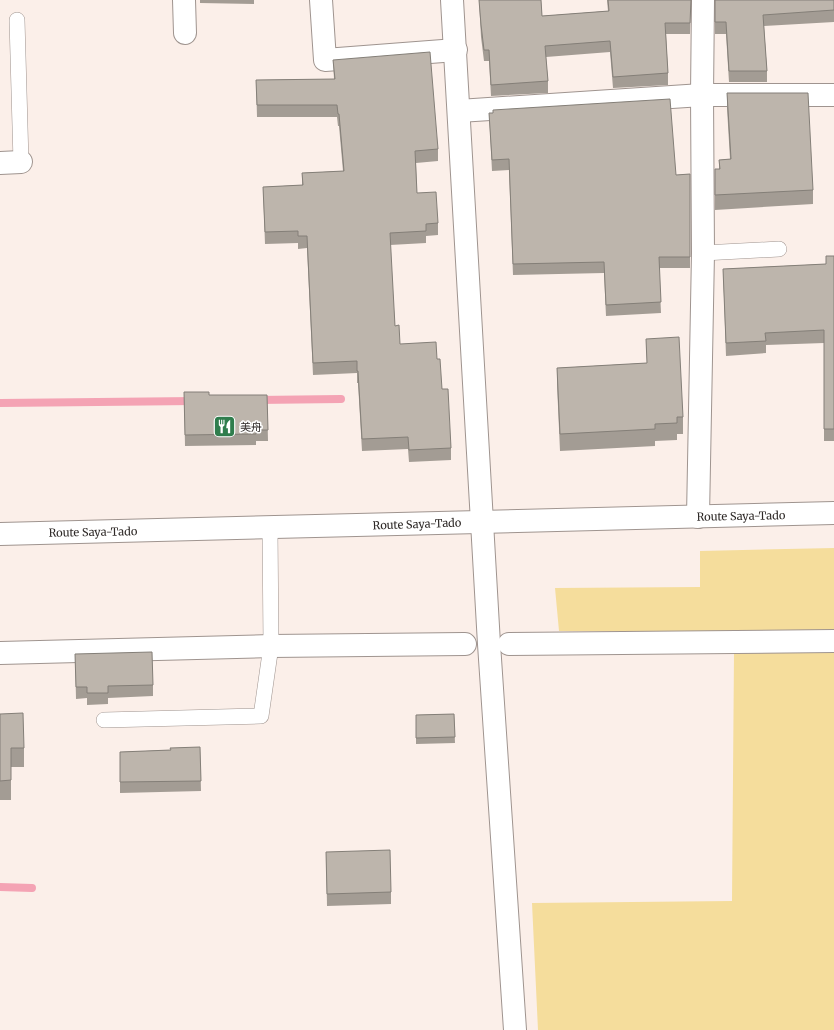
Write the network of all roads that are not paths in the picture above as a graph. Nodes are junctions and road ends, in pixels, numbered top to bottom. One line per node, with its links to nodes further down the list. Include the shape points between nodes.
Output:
1 (184, 0): 6 (street)
2 (321, 0): 7 (street, via 325,60)
3 (452, 0): 7 (street)
4 (704, 0): 9 (street)
5 (17, 20): 11 (lane)
6 (185, 33)
7 (456, 50): 10 (street)
8 (834, 95): 9 (street)
9 (702, 96): 10 (street); 13 (street)
10 (459, 111): 16 (street)
11 (11, 162)
12 (778, 250): 13 (lane)
13 (703, 253): 15 (street)
14 (834, 514): 15 (street, Route Saya-Tado)
15 (698, 517): 16 (street, Route Saya-Tado)
16 (482, 522): 17 (street, Route Saya-Tado); 25 (street)
17 (270, 528): 18 (street, Route Saya-Tado); 22 (lane)
18 (0, 534)
19 (834, 641): 21 (street)
20 (465, 644): 22 (street)
21 (509, 644)
22 (271, 646): 23 (street); 24 (lane, via 261,716)
23 (0, 653)
24 (104, 720)
25 (515, 1030)

